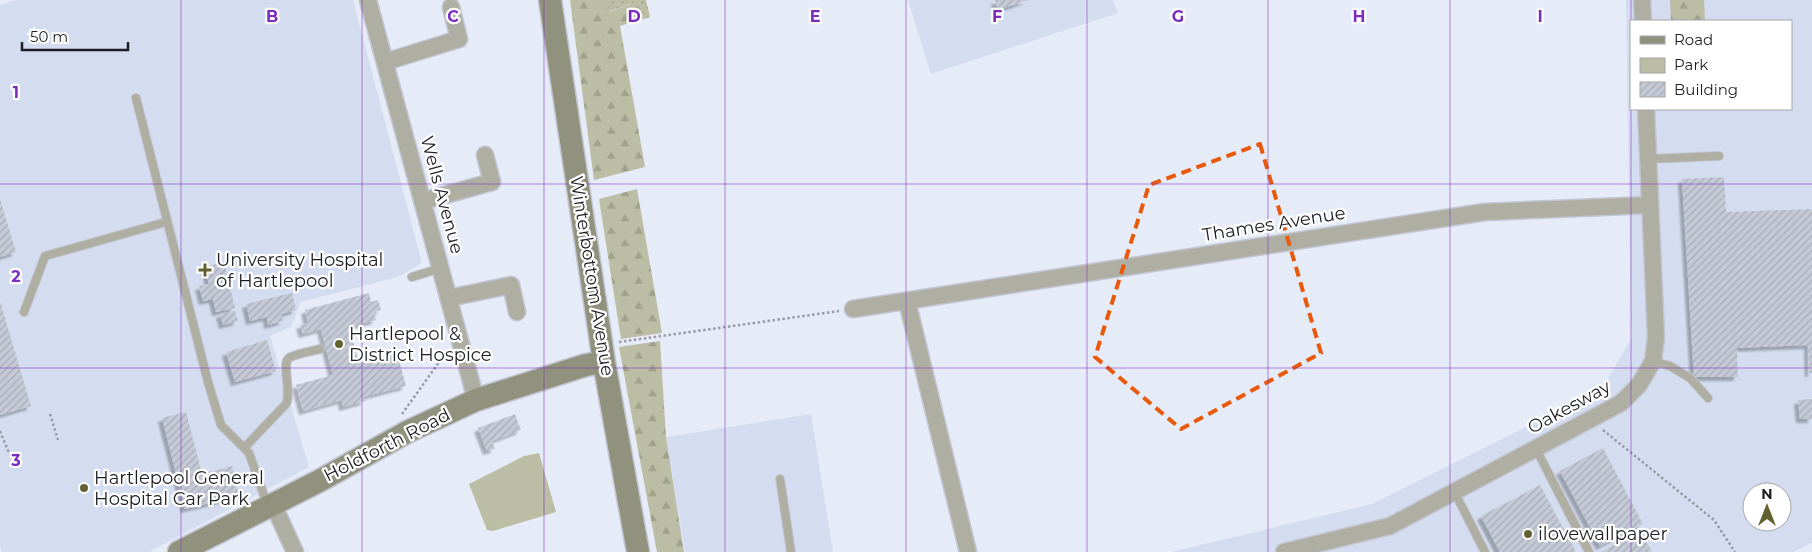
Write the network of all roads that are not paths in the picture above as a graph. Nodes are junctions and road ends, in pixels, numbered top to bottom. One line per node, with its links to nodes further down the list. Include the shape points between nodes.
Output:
1 (368, 0): 6 (street, Wells Avenue)
2 (550, 0): 23 (street, Winterbottom Avenue)
3 (1642, 0): 5 (street)
4 (451, 7): 6 (street, via 459,39)
5 (1643, 20)
6 (385, 62): 12 (street, Wells Avenue)
7 (136, 98): 14 (lane)
8 (1646, 110): 11 (street, Oakesway)
9 (485, 155): 12 (street, via 492,182)
10 (1719, 156): 11 (lane)
11 (1648, 159): 13 (street, Oakesway)
12 (423, 201): 15 (street, Wells Avenue)
13 (1650, 205): 18 (street, Thames Avenue, via 1484,212); 24 (street, Oakesway, via 1656,337)
14 (166, 222): 20 (lane, via 45,256); 27 (lane, via 221,425)
15 (441, 268): 16 (lane); 17 (street, Wells Avenue)
16 (412, 277)
17 (449, 298): 21 (street, via 511,285); 26 (street, Wells Avenue)
18 (907, 301): 19 (street, Thames Avenue); 36 (street)
19 (853, 309)
20 (24, 312)
21 (517, 312)
22 (320, 348): 27 (lane, via 289,357 285,367 289,398)
23 (608, 352): 26 (street, Holdforth Road, via 586,365); 34 (street, Winterbottom Avenue)
24 (1653, 361): 25 (lane, via 1670,366 1690,378); 28 (street, Oakesway, via 1639,385 1621,403)
25 (1708, 398)
26 (476, 400): 31 (street, Holdforth Road, via 407,432)
27 (244, 448): 31 (lane)
28 (1536, 449): 30 (street, Oakesway); 39 (lane)
29 (780, 479): 35 (lane)
30 (1455, 493): 37 (street, Oakesway, via 1390,526); 38 (lane)
31 (271, 505): 32 (street, Holdforth Road); 33 (street)
32 (179, 552)
33 (295, 552)
34 (638, 552)
35 (791, 552)
36 (968, 552)
37 (1284, 552)
38 (1485, 552)
39 (1589, 552)

